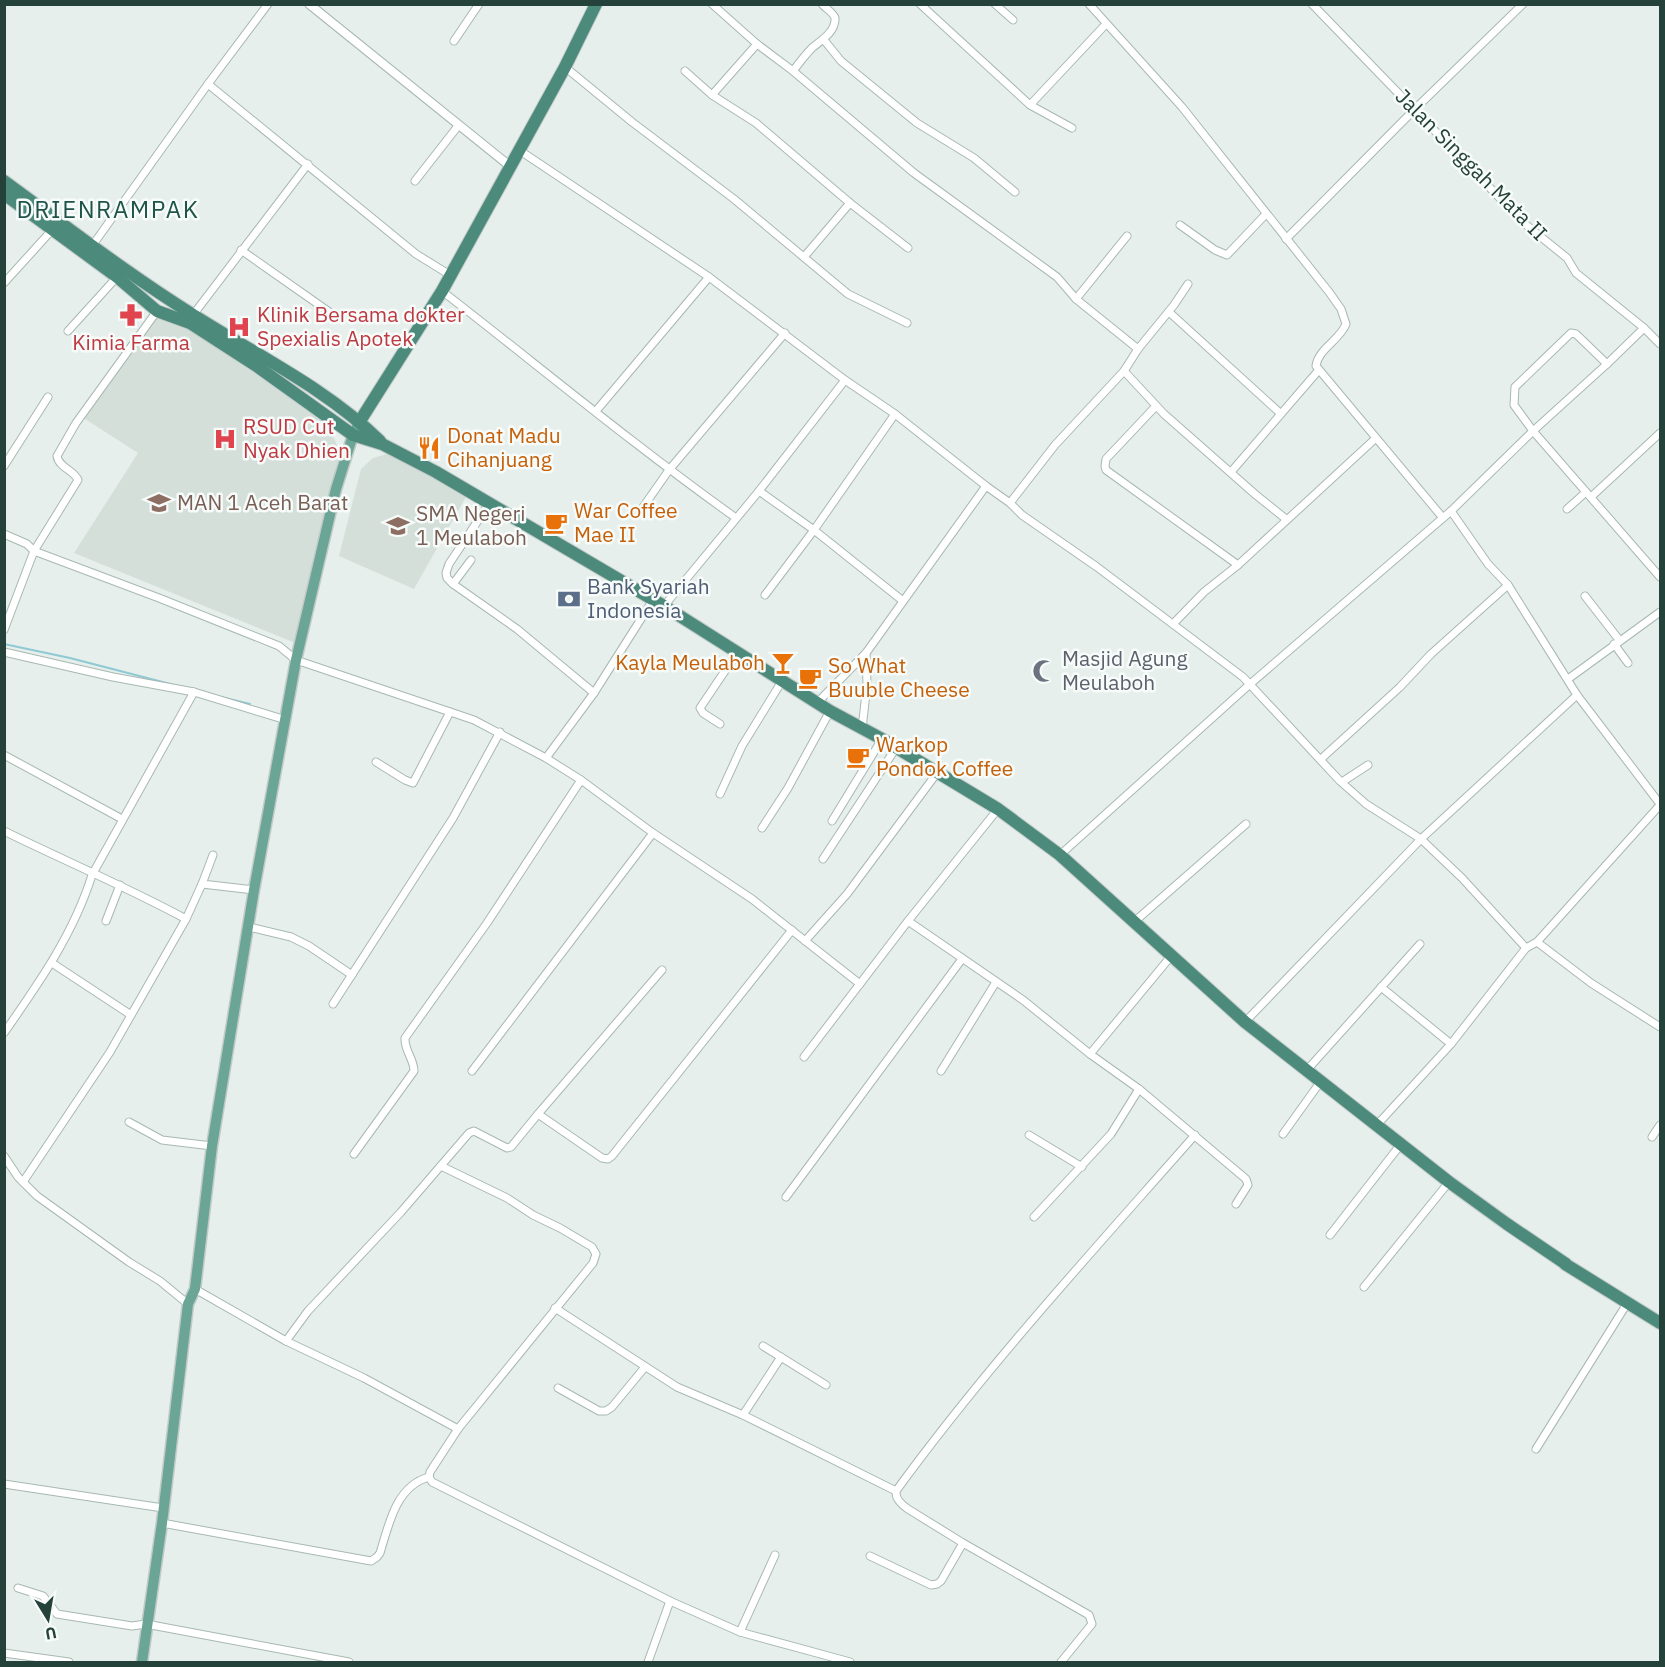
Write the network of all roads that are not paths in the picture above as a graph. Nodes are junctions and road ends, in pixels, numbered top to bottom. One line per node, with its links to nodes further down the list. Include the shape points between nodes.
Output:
1 (268, 4): 20 (street)
2 (309, 4): 24 (street)
3 (479, 4): 14 (street)
4 (712, 4): 16 (street)
5 (822, 4): 15 (street, via 835,20)
6 (921, 4): 22 (street)
7 (995, 4): 12 (street)
8 (1089, 4): 13 (street)
9 (1312, 4): 23 (street, Jalan Singgah Mata II)
10 (1523, 4): 23 (street)
11 (594, 6): 17 (highway)
12 (1013, 20)
13 (1106, 24): 22 (street); 34 (street, via 1182,106)
14 (454, 40)
15 (824, 40): 19 (street); 31 (street, via 841,61 917,123 974,158)
16 (757, 44): 19 (street); 21 (street)
17 (565, 67): 26 (highway); 42 (street)
18 (685, 71): 21 (street)
19 (793, 71): 49 (street, via 914,173 1057,277)
20 (208, 84): 27 (street); 39 (street)
21 (712, 95): 33 (street, via 756,123)
22 (1030, 105): 25 (street)
23 (1415, 109): 38 (street); 55 (street, Jalan Singgah Mata II, via 1525,224 1567,258 1576,273)
24 (458, 126): 28 (street); 30 (street)
25 (1072, 128)
26 (519, 150): 28 (highway); 45 (street)
27 (308, 164): 41 (street); 43 (street, via 416,254)
28 (511, 167): 43 (highway)
29 (4, 181): 39 (highway)
30 (415, 181)
31 (1015, 192)
32 (6, 198): 36 (highway)
33 (850, 203): 40 (street); 42 (street)
34 (1266, 214): 35 (street, via 1227,255); 38 (street)
35 (1180, 225)
36 (52, 230): 44 (highway); 46 (street)
37 (1127, 236): 49 (street)
38 (1290, 236): 62 (street, via 1345,318 1343,331 1317,361)
39 (92, 246): 52 (highway)
40 (908, 248)
41 (241, 250): 52 (street); 53 (street)
42 (804, 257): 54 (street, via 848,294)
43 (450, 275): 48 (highway)
44 (117, 277): 50 (highway); 56 (street)
45 (709, 277): 57 (street); 66 (street)
46 (4, 283)
47 (1188, 284): 51 (street)
48 (442, 291): 66 (street); 69 (highway)
49 (1076, 299): 59 (street)
50 (157, 311): 72 (highway, via 190,323); 91 (street, via 76,423 57,456 59,463 78,480)
51 (1169, 312): 59 (street); 67 (street)
52 (193, 315): 69 (highway)
53 (335, 316)
54 (907, 323)
55 (1644, 328): 58 (street, Jalan Singgah Mata II); 60 (street)
56 (68, 331)
57 (785, 333): 63 (street); 76 (street)
58 (1660, 344)
59 (1138, 349): 61 (street)
60 (1607, 364): 70 (street); 70 (street, via 1571,333 1515,387 1514,405)
61 (1124, 371): 65 (street); 81 (street, via 1055,445)
62 (1318, 371): 67 (street); 73 (street)
63 (845, 380): 68 (street); 79 (street)
64 (48, 397): 75 (street)
65 (1156, 406): 77 (street); 93 (street, via 1106,459 1106,470)
66 (596, 411): 76 (street)
67 (1280, 413): 77 (street)
68 (895, 414): 78 (street); 89 (street)
69 (360, 421): 72 (main road); 74 (highway)
70 (1533, 430): 80 (street); 85 (street)
71 (1660, 433): 80 (street)
72 (353, 435): 74 (highway); 108 (main road, via 336,489)
73 (1376, 438): 87 (street); 88 (street)
74 (382, 444): 82 (highway)
75 (4, 466)
76 (669, 470): 84 (street); 86 (street)
77 (1231, 472): 88 (street)
78 (986, 486): 81 (street); 99 (street)
79 (759, 490): 86 (street); 89 (street)
80 (1588, 494): 83 (street); 94 (street)
81 (1010, 503): 102 (street)
82 (489, 504): 95 (street, via 449,564 447,578); 100 (highway)
83 (1568, 509)
84 (641, 510)
85 (1451, 511): 87 (street); 96 (street, via 1488,564)
86 (736, 518): 100 (street)
87 (1443, 518): 112 (street)
88 (1286, 519): 93 (street)
89 (814, 530): 97 (street); 99 (street)
90 (4, 534): 91 (street)
91 (34, 551): 103 (street); 108 (street, via 279,646)
92 (471, 560): 95 (street)
93 (1238, 565): 102 (street)
94 (1660, 578)
95 (453, 584): 114 (street, via 517,629)
96 (1508, 585): 110 (street); 127 (street)
97 (765, 595)
98 (1585, 596): 104 (street)
99 (903, 601): 107 (street)
100 (658, 603): 106 (highway); 114 (street)
101 (1660, 612): 104 (street)
102 (1173, 624): 112 (street)
103 (4, 630)
104 (1617, 642): 109 (street); 110 (street)
105 (4, 652): 113 (street)
106 (737, 653): 111 (highway); 120 (street, via 700,708)
107 (866, 653): 116 (street); 121 (street)
108 (296, 660): 118 (street); 119 (main road)
109 (1628, 663)
110 (1568, 679): 115 (street)
111 (782, 681): 116 (highway); 133 (street, via 742,746)
112 (1249, 685): 127 (street); 144 (street)
113 (194, 692): 119 (street); 136 (street)
114 (594, 693): 126 (street)
115 (1577, 695): 134 (street); 142 (street)
116 (818, 703): 117 (highway)
117 (830, 711): 121 (highway); 139 (street)
118 (450, 712): 122 (street); 128 (street, via 413,783)
119 (286, 720): 149 (main road)
120 (720, 724)
121 (862, 729): 123 (highway)
122 (500, 732): 126 (street); 164 (street, via 453,818)
123 (882, 739): 124 (highway); 137 (street)
124 (896, 748): 130 (highway); 145 (street)
125 (4, 755): 136 (street)
126 (546, 758): 131 (street)
127 (1321, 759): 132 (street)
128 (376, 762)
129 (1368, 765): 132 (street)
130 (937, 773): 135 (highway); 156 (street, via 847,894)
131 (581, 780): 141 (street); 191 (street, via 405,1038 414,1071)
132 (1342, 782): 142 (street, via 1366,804)
133 (720, 794)
134 (1660, 805): 157 (street)
135 (998, 809): 144 (highway); 152 (street)
136 (122, 819): 146 (street)
137 (832, 821)
138 (1246, 824): 153 (street)
139 (762, 828)
140 (4, 831): 146 (street)
141 (653, 833): 155 (street); 177 (street)
142 (1421, 840): 159 (street); 170 (street)
143 (213, 855): 147 (street)
144 (1060, 855): 153 (highway)
145 (824, 860)
146 (92, 875): 148 (street); 162 (street, via 84,900)
147 (202, 884): 149 (street); 150 (street)
148 (120, 885): 150 (street); 151 (street)
149 (254, 890): 154 (main road)
150 (186, 919): 169 (street)
151 (106, 921)
152 (908, 921): 161 (street); 166 (street)
153 (1134, 921): 160 (highway)
154 (249, 927): 164 (street, via 291,937); 190 (main road)
155 (792, 930): 156 (street); 181 (street, via 608,1159)
156 (805, 941): 166 (street)
157 (1537, 942): 159 (street); 171 (street, via 1591,983)
158 (1420, 944): 167 (street)
159 (1526, 948): 173 (street)
160 (1172, 955): 170 (highway); 174 (street)
161 (962, 959): 165 (street); 197 (street)
162 (52, 963): 169 (street); 172 (street)
163 (662, 970): 181 (street)
164 (352, 975): 168 (street)
165 (996, 982): 174 (street); 178 (street)
166 (860, 984): 175 (street)
167 (1381, 987): 173 (street); 176 (street)
168 (333, 1004)
169 (131, 1015): 195 (street)
170 (1245, 1023): 176 (highway)
171 (1660, 1027)
172 (4, 1033)
173 (1451, 1044): 184 (street)
174 (1090, 1054): 180 (street)
175 (804, 1057)
176 (1307, 1070): 179 (highway)
177 (472, 1071)
178 (941, 1071)
179 (1321, 1081): 184 (highway); 185 (street)
180 (1139, 1089): 186 (street); 194 (street, via 1111,1134)
181 (538, 1114): 193 (street, via 511,1147 469,1132)
182 (129, 1122): 190 (street, via 162,1140)
183 (1660, 1125): 188 (street)
184 (1376, 1126): 189 (highway)
185 (1283, 1134)
186 (1195, 1135): 198 (street, via 1248,1182); 218 (street, via 961,1406)
187 (1029, 1136): 194 (street)
188 (1652, 1137)
189 (1401, 1144): 196 (highway); 200 (street)
190 (212, 1146): 202 (main road)
191 (354, 1154)
192 (4, 1156): 195 (street)
193 (441, 1166): 205 (street, via 592,1247 596,1254 593,1263); 207 (street, via 308,1311)
194 (1082, 1167): 199 (street)
195 (23, 1182): 204 (street, via 61,1214)
196 (1449, 1182): 201 (street); 203 (highway, via 1565,1264)
197 (786, 1197)
198 (1236, 1204)
199 (1034, 1217)
200 (1330, 1235)
201 (1364, 1287)
202 (195, 1288): 204 (main road); 207 (street)
203 (1628, 1302): 206 (highway); 215 (street)
204 (188, 1304): 219 (main road)
205 (555, 1308): 210 (street); 214 (street)
206 (1660, 1323)
207 (286, 1341): 214 (street)
208 (762, 1346): 209 (street)
209 (781, 1356): 211 (street); 213 (street)
210 (645, 1367): 212 (street, via 606,1411 599,1411); 213 (street, via 676,1387)
211 (826, 1385)
212 (558, 1388)
213 (742, 1415): 218 (street)
214 (458, 1429): 216 (street)
215 (1536, 1449)
216 (429, 1477): 220 (street, via 411,1485 402,1496 380,1553 371,1561); 225 (street, via 439,1486)
217 (4, 1484): 219 (street)
218 (896, 1491): 221 (street, via 901,1503)
219 (163, 1508): 220 (main road)
220 (162, 1523): 226 (main road)
221 (963, 1543): 223 (street, via 941,1581 931,1585); 234 (street, via 1089,1615 1092,1624)
222 (774, 1555): 227 (street)
223 (870, 1556)
224 (18, 1588): 226 (street, via 43,1596 57,1614 132,1626)
225 (670, 1601): 227 (street); 232 (street)
226 (146, 1624): 230 (main road); 231 (street)
227 (740, 1632): 233 (street)
228 (4, 1653): 229 (street)
229 (69, 1662)
230 (142, 1662)
231 (349, 1662)
232 (648, 1662)
233 (850, 1662)
234 (1061, 1662)

